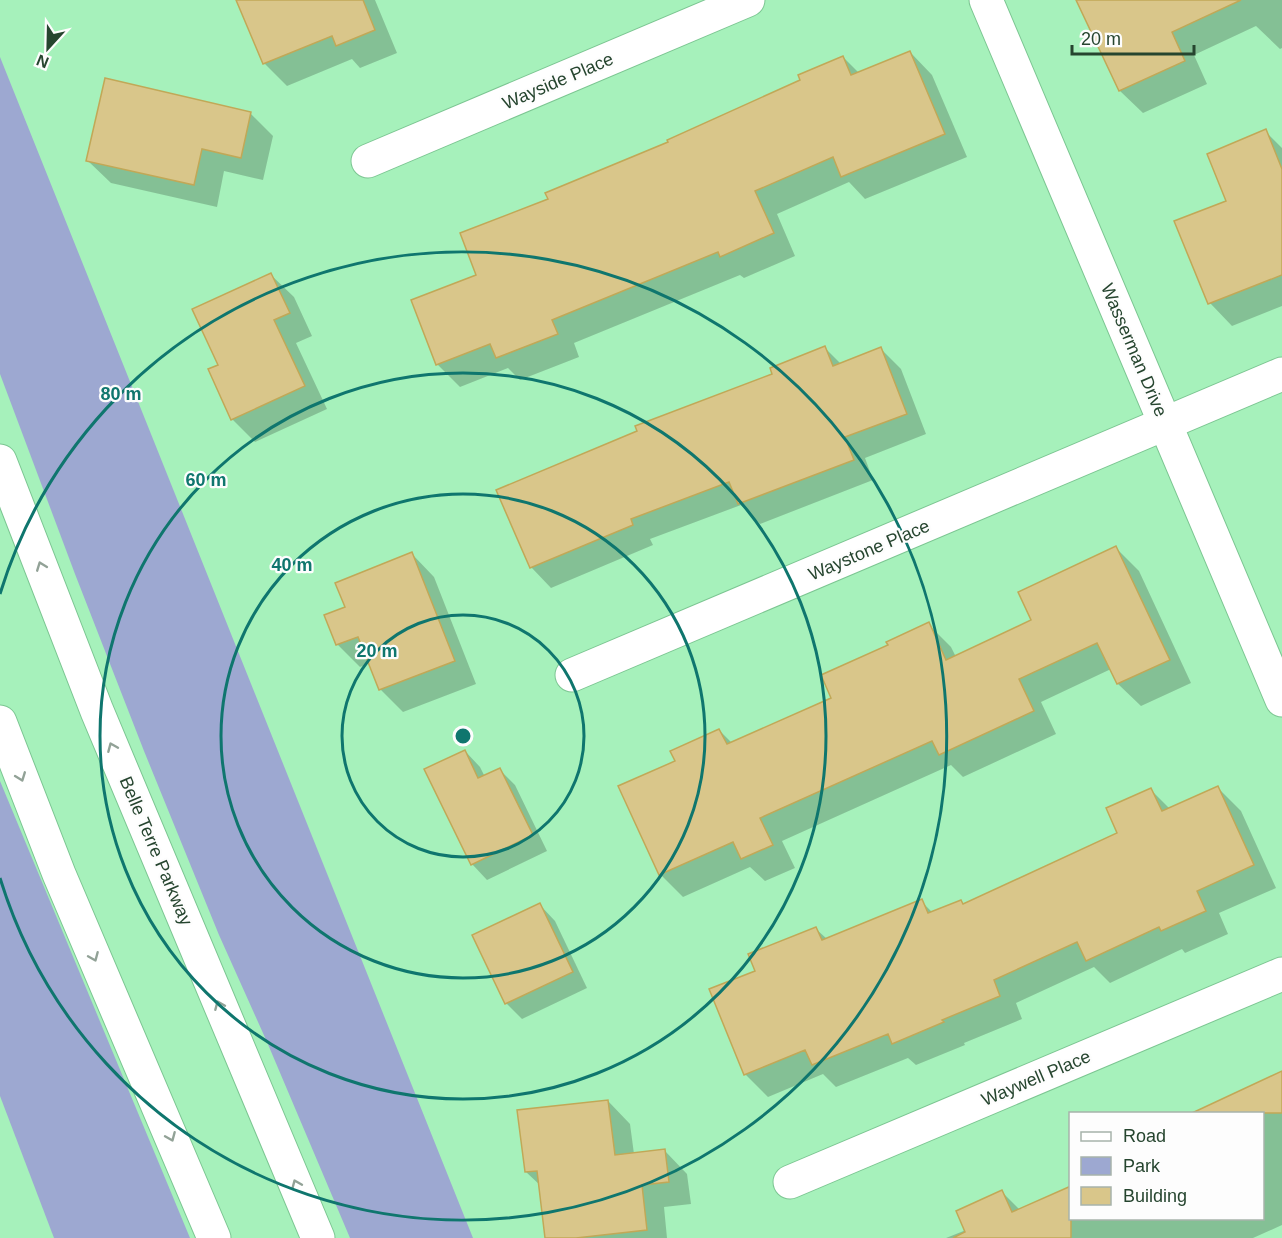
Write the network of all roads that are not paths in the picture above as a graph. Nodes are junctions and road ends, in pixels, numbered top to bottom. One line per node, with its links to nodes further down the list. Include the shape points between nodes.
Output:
1 (748, 0): 3 (street, Wayside Place)
2 (986, 0): 5 (street, Wasserman Drive)
3 (368, 161)
4 (1282, 374): 5 (street, Waystone Place)
5 (1166, 424): 7 (street, Waystone Place); 8 (street, Wasserman Drive)
6 (0, 461): 13 (street, Belle Terre Parkway, one-way to 6, via 97,711)
7 (572, 675)
8 (1282, 700)
9 (0, 722): 12 (street, one-way to 12, via 59,874)
10 (1282, 974): 11 (street, Waywell Place)
11 (790, 1182)
12 (214, 1238)
13 (318, 1238)

